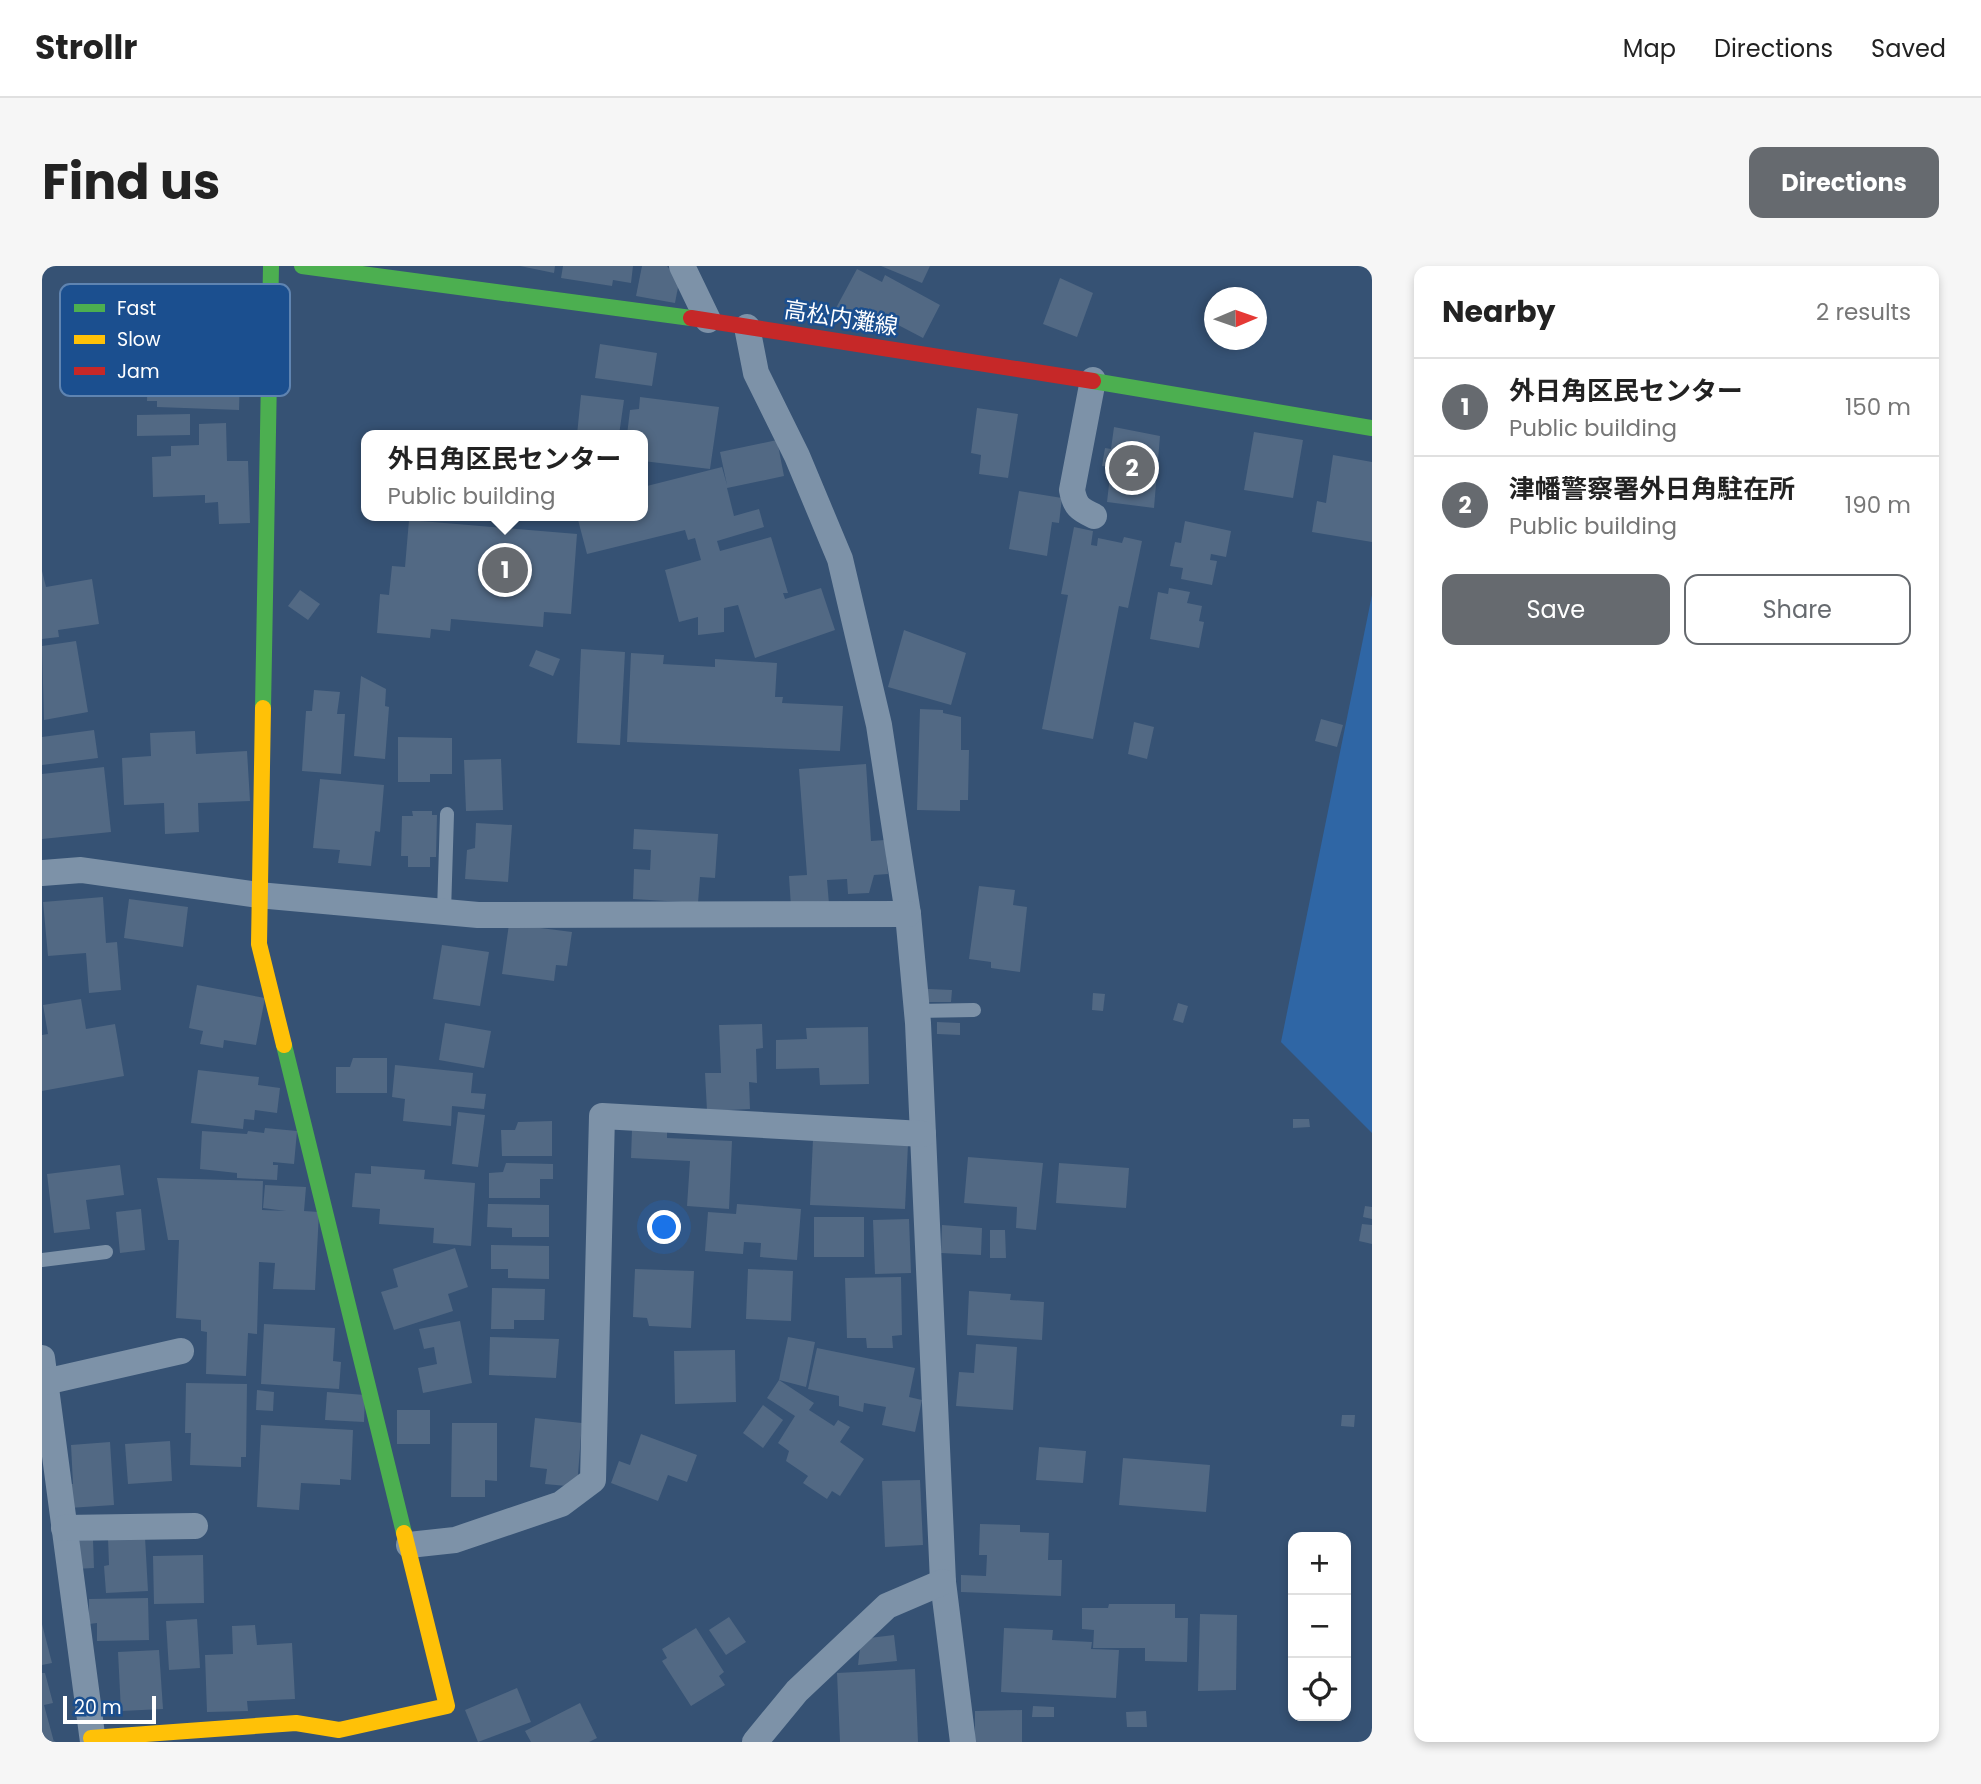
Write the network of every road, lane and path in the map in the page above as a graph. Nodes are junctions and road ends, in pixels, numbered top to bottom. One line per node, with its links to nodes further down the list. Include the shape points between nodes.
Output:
1 (271, 266): 4 (street)
2 (302, 266): 5 (street, 高松内灘線)
3 (682, 266): 5 (street)
4 (271, 284)
5 (708, 320): 6 (street, 高松内灘線)
6 (747, 327): 7 (street, 高松内灘線); 15 (street, via 756,373 840,559 879,725)
7 (1093, 380): 9 (street, 高松内灘線); 10 (street, via 1072,490 1074,503)
8 (268, 396): 13 (street)
9 (1372, 428)
10 (1094, 516)
11 (447, 814): 14 (lane)
12 (42, 873): 13 (street, via 82,870)
13 (258, 895): 14 (street); 25 (street, via 259,944)
14 (444, 912): 15 (street)
15 (908, 914): 17 (street)
16 (974, 1010): 17 (lane)
17 (916, 1011): 18 (street)
18 (923, 1134): 25 (street, via 602,1116 593,1480 561,1504 455,1540); 26 (street)
19 (106, 1252): 20 (lane)
20 (42, 1260)
21 (181, 1351): 22 (street)
22 (44, 1370): 24 (street)
23 (195, 1526): 24 (street)
24 (64, 1528): 27 (street)
25 (409, 1545): 27 (street, via 447,1706 339,1730 296,1723)
26 (943, 1582): 28 (street, via 887,1606 797,1691); 29 (street)
27 (92, 1740)
28 (755, 1742)
29 (962, 1742)

